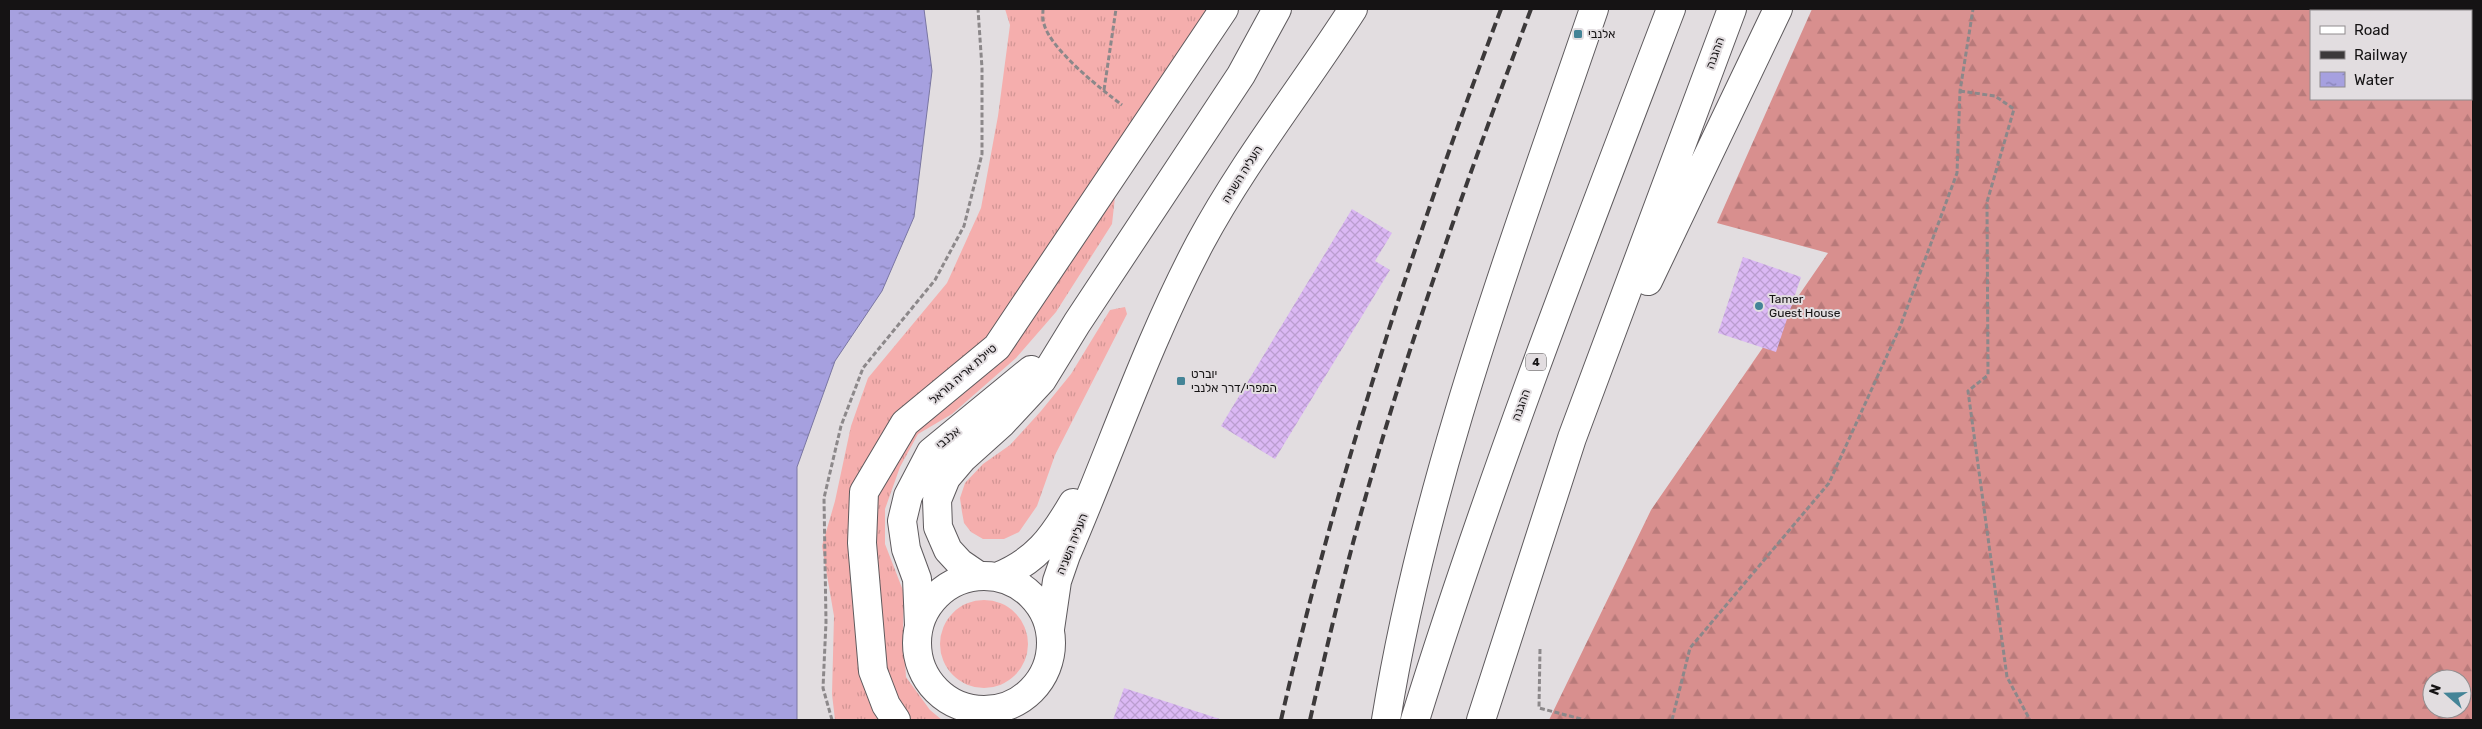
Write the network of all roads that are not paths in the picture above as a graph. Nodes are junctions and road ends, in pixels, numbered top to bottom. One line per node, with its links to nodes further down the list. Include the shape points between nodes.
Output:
1 (1224, 9): 16 (main road, טיילת אריה גוראל, via 997,347 905,423 864,492 862,543 873,671 886,706)
2 (1277, 9): 8 (main road, אלנבי, via 1241,75)
3 (1352, 9): 9 (main road, העליה השניה, via 1246,166 1200,242)
4 (1594, 9): 18 (main road, via 1492,309 1436,494 1408,599)
5 (1671, 9): 19 (main road, ההגנה / 4, via 1535,365 1455,591)
6 (1732, 9): 10 (main road, ההגנה)
7 (1778, 9): 10 (main road)
8 (1077, 323): 11 (main road, אלנבי, via 1042,380 1002,424 963,458 946,478 937,500 938,528 948,550 960,563); 12 (main road, אלנבי, via 1013,387 931,452 908,496 902,521 906,549 917,579)
9 (1150, 350): 11 (main road, העליה השניה, via 1056,533 1020,567); 13 (main road, העליה השניה, via 1066,555 1057,581)
10 (1572, 438): 20 (main road, ההגנה)
11 (988, 576): 12 (main road, via 958,580 941,591 927,606); 13 (main road, via 1013,582 1028,592 1042,609)
12 (919, 625): 15 (main road, via 916,648 921,670 933,689)
13 (1050, 629): 14 (main road, via 1045,672)
14 (1034, 689): 15 (main road, via 1015,703 994,710); 17 (main road)
15 (959, 712)
16 (896, 720)
17 (1017, 720)
18 (1386, 720)
19 (1415, 720)
20 (1482, 720)

